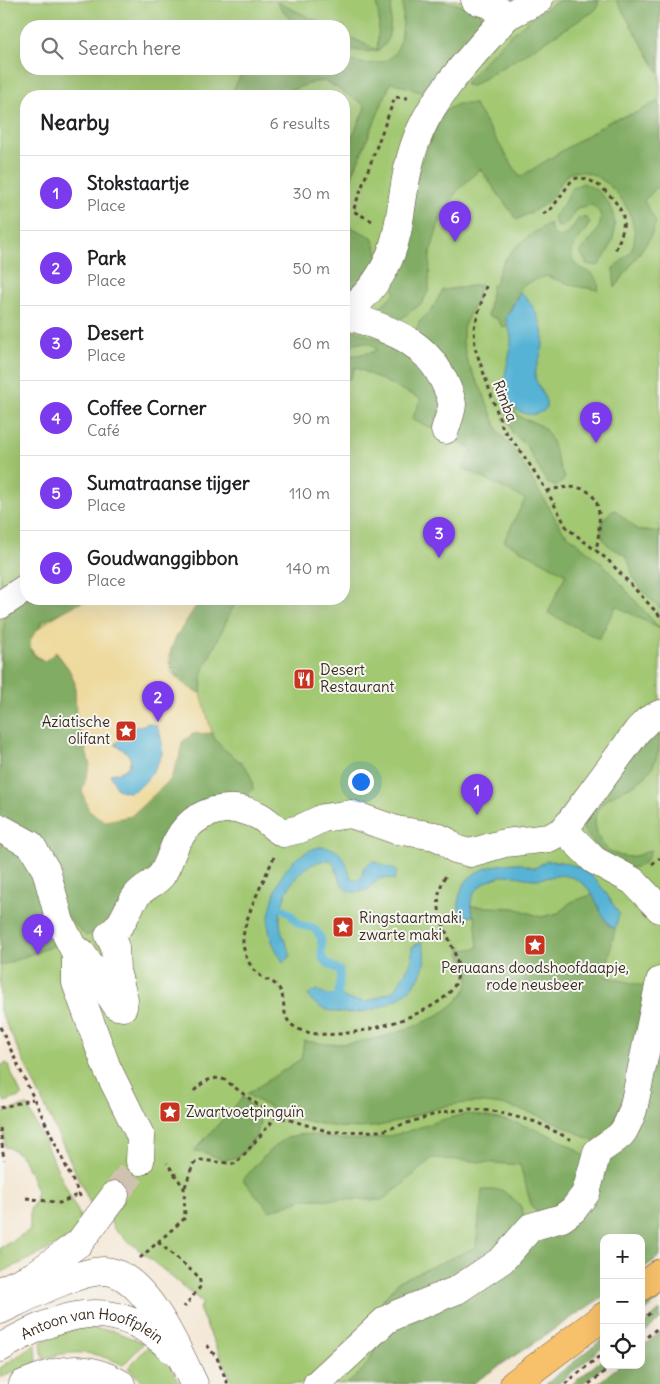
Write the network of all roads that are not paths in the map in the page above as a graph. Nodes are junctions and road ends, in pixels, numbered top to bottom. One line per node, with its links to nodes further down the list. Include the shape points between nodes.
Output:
1 (476, 0): 3 (street)
2 (539, 0): 3 (street)
3 (507, 16): 4 (street, via 437,100 420,130 409,163 398,233 390,261 376,285)
4 (350, 309)
5 (350, 316): 6 (street, via 394,332 424,351 450,392 452,406)
6 (444, 430)
7 (20, 592): 8 (street)
8 (0, 606)
9 (660, 714): 11 (street, via 638,730)
10 (0, 828): 13 (street, via 31,845 46,870 60,922)
11 (564, 830): 12 (street, via 594,860 633,881); 13 (street, via 549,838 462,852 434,836 396,830 350,814 323,818 283,833 260,816 229,808 214,810 198,817 186,828 159,878 136,895 120,927 110,935 115,947 123,1007 117,1006 81,952)
12 (660, 909)
13 (76, 954): 15 (street, via 76,983 107,1068 141,1137)
14 (660, 981): 27 (street, via 633,1110 621,1136 597,1152 586,1193 573,1210 562,1218 531,1228 502,1260 457,1290 386,1320)
15 (140, 1161)
16 (115, 1195): 19 (street, via 79,1243 33,1276)
17 (660, 1273): 18 (main road)
18 (645, 1284)
19 (0, 1291)
20 (0, 1310): 23 (street, Antoon van Hooffplein, via 82,1275 106,1271 131,1282 144,1293)
21 (600, 1319): 28 (main road)
22 (0, 1348): 23 (street, Antoon van Hooffplein, via 57,1321 95,1312 139,1324 158,1336)
23 (180, 1357): 26 (street, Antoon van Hooffplein)
24 (23, 1384): 25 (street, Antoon van Hooffplein, via 48,1374 77,1369 98,1373)
25 (121, 1384)
26 (194, 1384)
27 (317, 1384)
28 (514, 1384)

